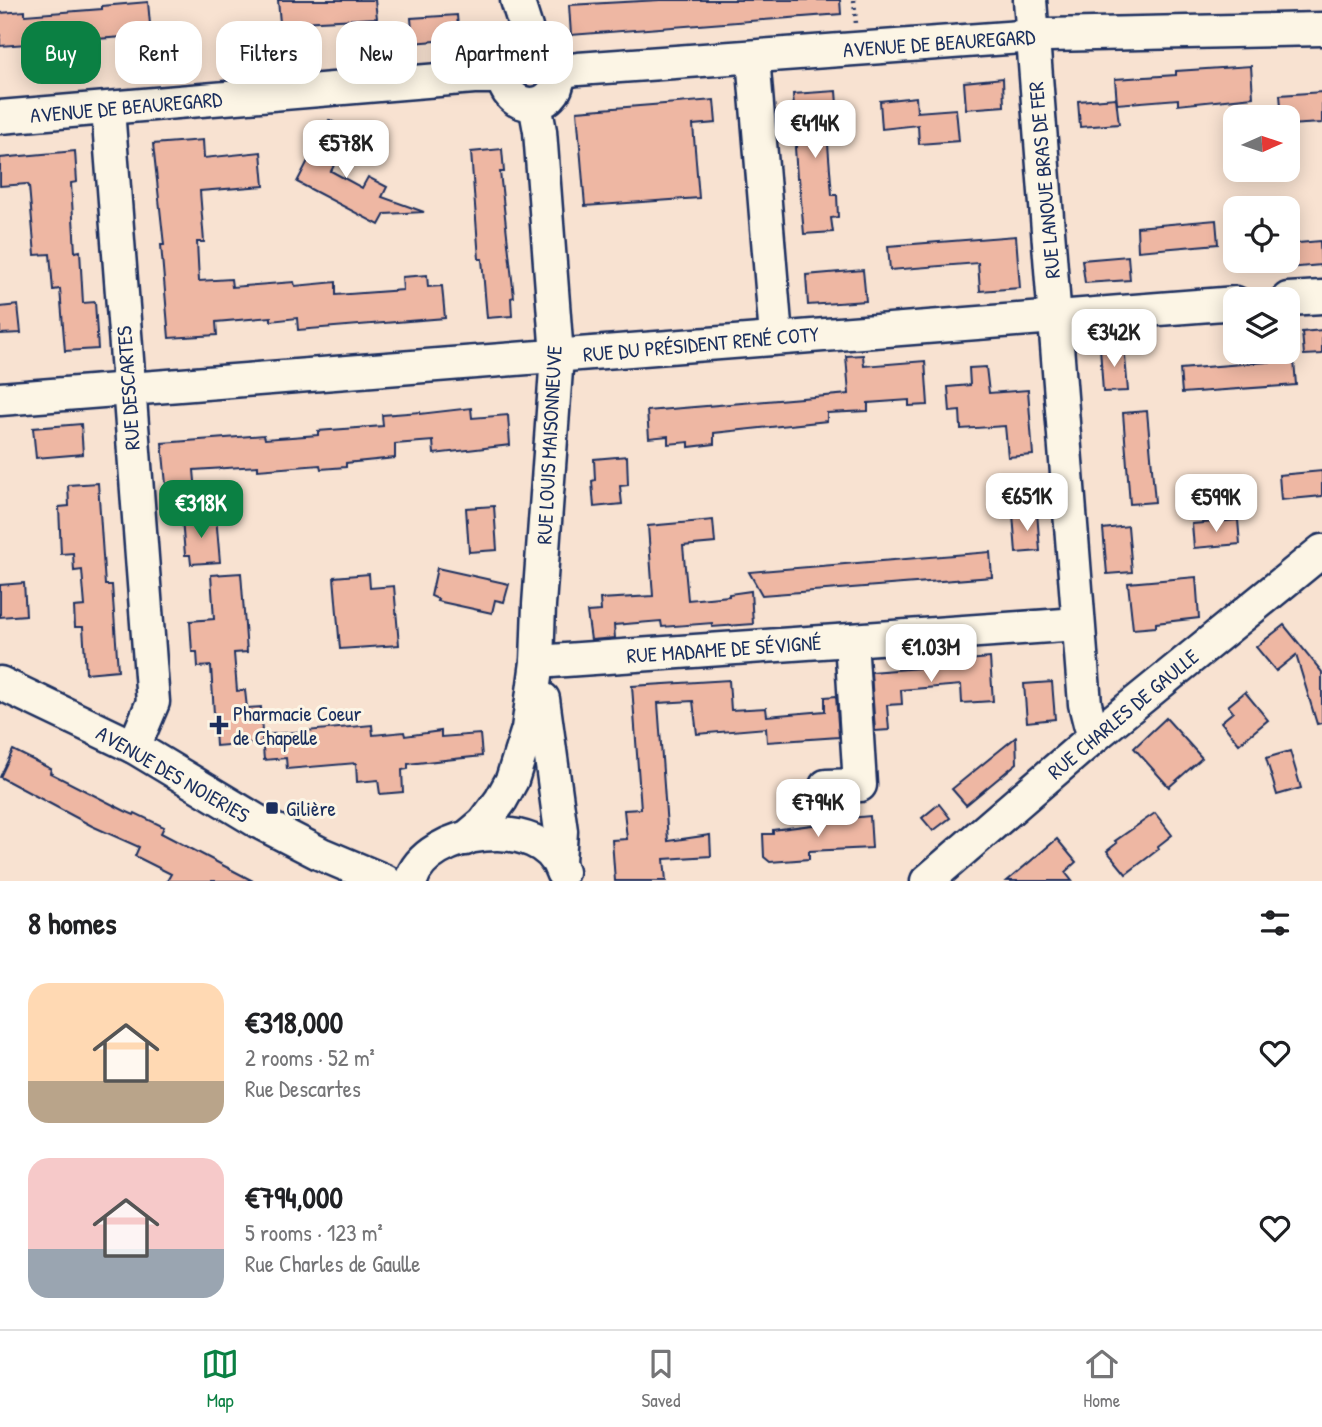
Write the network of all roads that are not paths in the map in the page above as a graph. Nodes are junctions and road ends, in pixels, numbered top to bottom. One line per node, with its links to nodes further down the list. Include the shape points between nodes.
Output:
1 (517, 0): 3 (street)
2 (1030, 0): 5 (street, RUE LANOUE BRAS DE FER)
3 (524, 21)
4 (1322, 29): 5 (street, AVENUE DE BEAUREGARD)
5 (1033, 36): 6 (street, AVENUE DE BEAUREGARD); 17 (street, RUE LANOUE BRAS DE FER)
6 (753, 57): 7 (street, AVENUE DE BEAUREGARD); 18 (street)
7 (573, 70)
8 (431, 81): 12 (street, AVENUE DE BEAUREGARD)
9 (506, 84): 11 (street, via 513,98)
10 (556, 84): 11 (street, via 550,96)
11 (535, 104): 19 (street, RUE LOUIS MAISONNEUVE)
12 (108, 108): 13 (street, AVENUE DE BEAUREGARD); 20 (street, RUE DESCARTES)
13 (0, 117)
14 (1322, 297): 15 (street)
15 (1300, 298)
16 (1223, 304): 17 (street, RUE DU PRÉSIDENT RENÉ COTY)
17 (1055, 317): 18 (street, RUE DU PRÉSIDENT RENÉ COTY); 23 (street, RUE LANOUE BRAS DE FER)
18 (776, 337): 19 (street, RUE DU PRÉSIDENT RENÉ COTY)
19 (557, 356): 20 (street, RUE DU PRÉSIDENT RENÉ COTY); 25 (street, RUE LOUIS MAISONNEUVE)
20 (128, 388): 21 (street, RUE DU PRÉSIDENT RENÉ COTY); 28 (street, RUE DESCARTES, via 153,702)
21 (0, 399)
22 (1322, 551): 27 (street, RUE CHARLES DE GAULLE)
23 (1079, 624): 24 (street, RUE MADAME DE SÉVIGNÉ); 27 (street, RUE LANOUE BRAS DE FER, via 1086,705)
24 (851, 640): 25 (street, RUE MADAME DE SÉVIGNÉ); 29 (street, via 860,785)
25 (537, 662): 30 (street, RUE LOUIS MAISONNEUVE, via 528,729 512,780 484,823); 31 (street, RUE LOUIS MAISONNEUVE, via 561,831)
26 (0, 683): 28 (street, AVENUE DES NOIERIES)
27 (1096, 735): 34 (street, RUE CHARLES DE GAULLE)
28 (134, 747): 32 (street, AVENUE DES NOIERIES, via 257,821)
29 (826, 786)
30 (465, 839): 31 (street, via 522,836 549,849); 33 (street, via 437,849 420,862)
31 (561, 871)
32 (386, 881)
33 (411, 881)
34 (927, 881)

